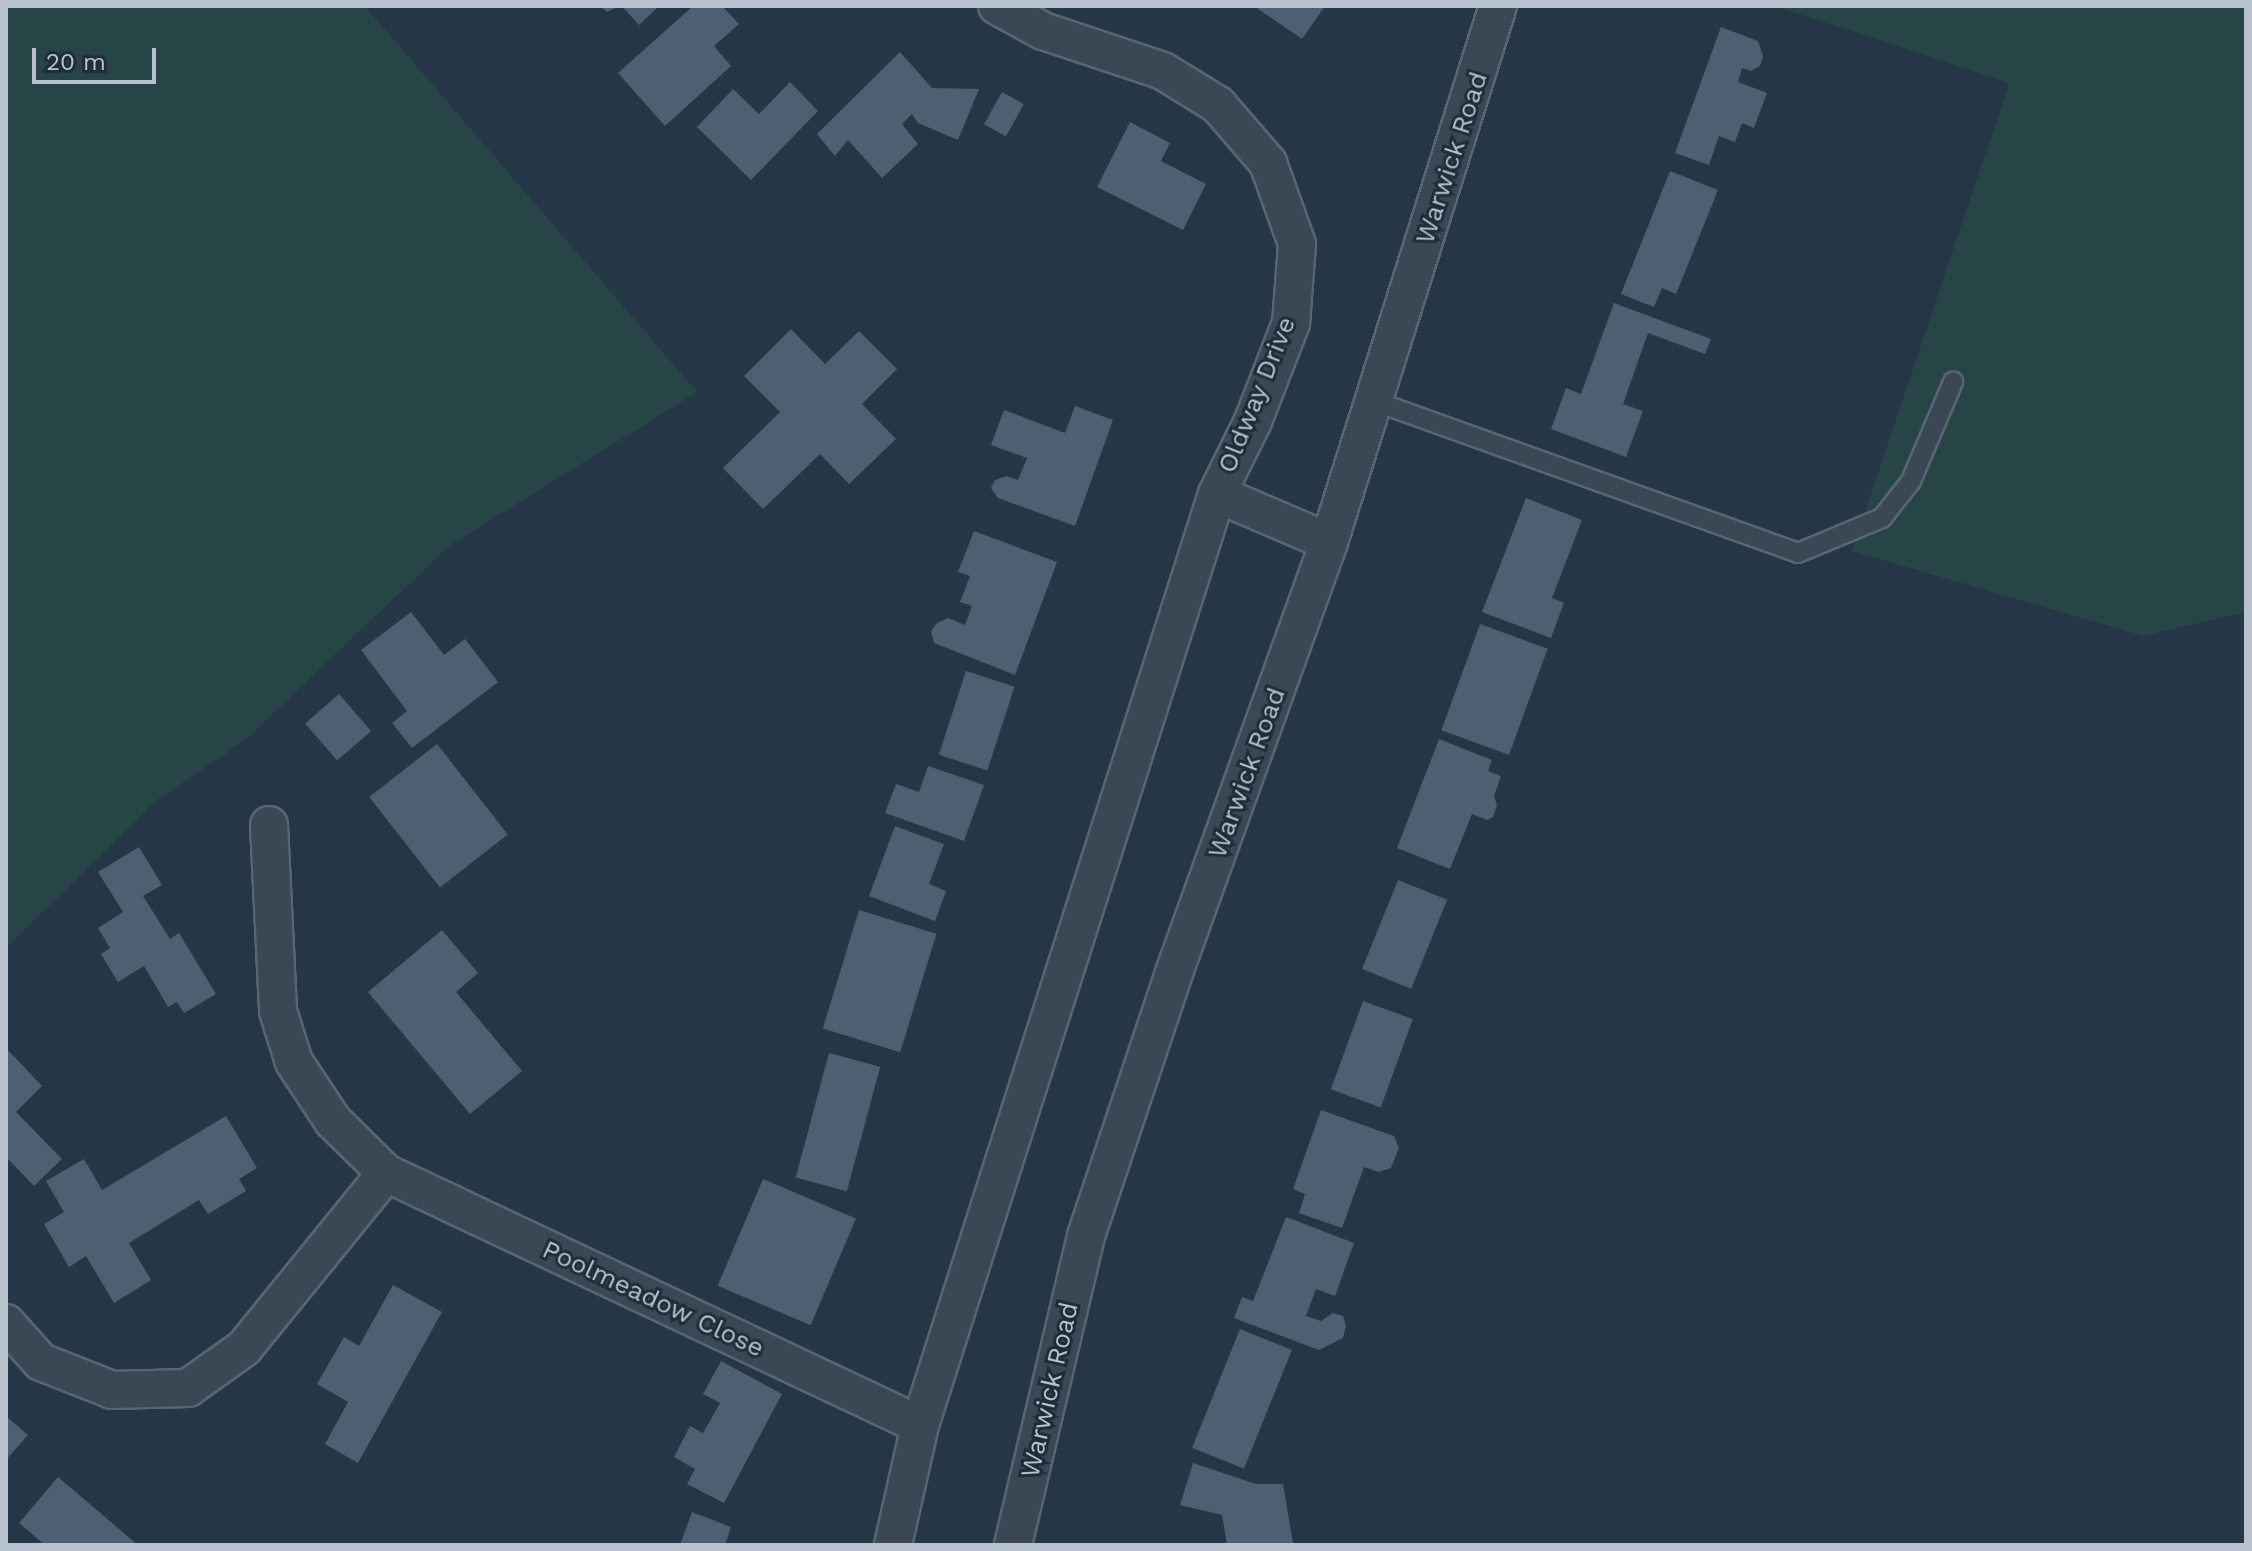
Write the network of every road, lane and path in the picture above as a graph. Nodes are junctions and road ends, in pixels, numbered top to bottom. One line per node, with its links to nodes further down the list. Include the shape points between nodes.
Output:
1 (997, 6): 5 (street, Oldway Drive, via 1043,31 1163,71 1218,105 1268,163 1297,244 1291,323 1253,421)
2 (1498, 6): 4 (street, Warwick Road)
3 (1953, 382): 4 (lane, via 1911,481 1882,518 1798,553)
4 (1374, 401): 6 (street, Warwick Road)
5 (1217, 494): 6 (street, Oldway Drive); 10 (street)
6 (1329, 542): 12 (street, Warwick Road, via 1086,1236)
7 (269, 825): 8 (street, Poolmeadow Close, via 278,1011 294,1062 333,1121)
8 (386, 1173): 9 (street, via 244,1348 188,1388 112,1390 41,1362); 10 (street, Poolmeadow Close)
9 (6, 1323)
10 (920, 1425): 11 (street)
11 (893, 1545)
12 (1013, 1545)

